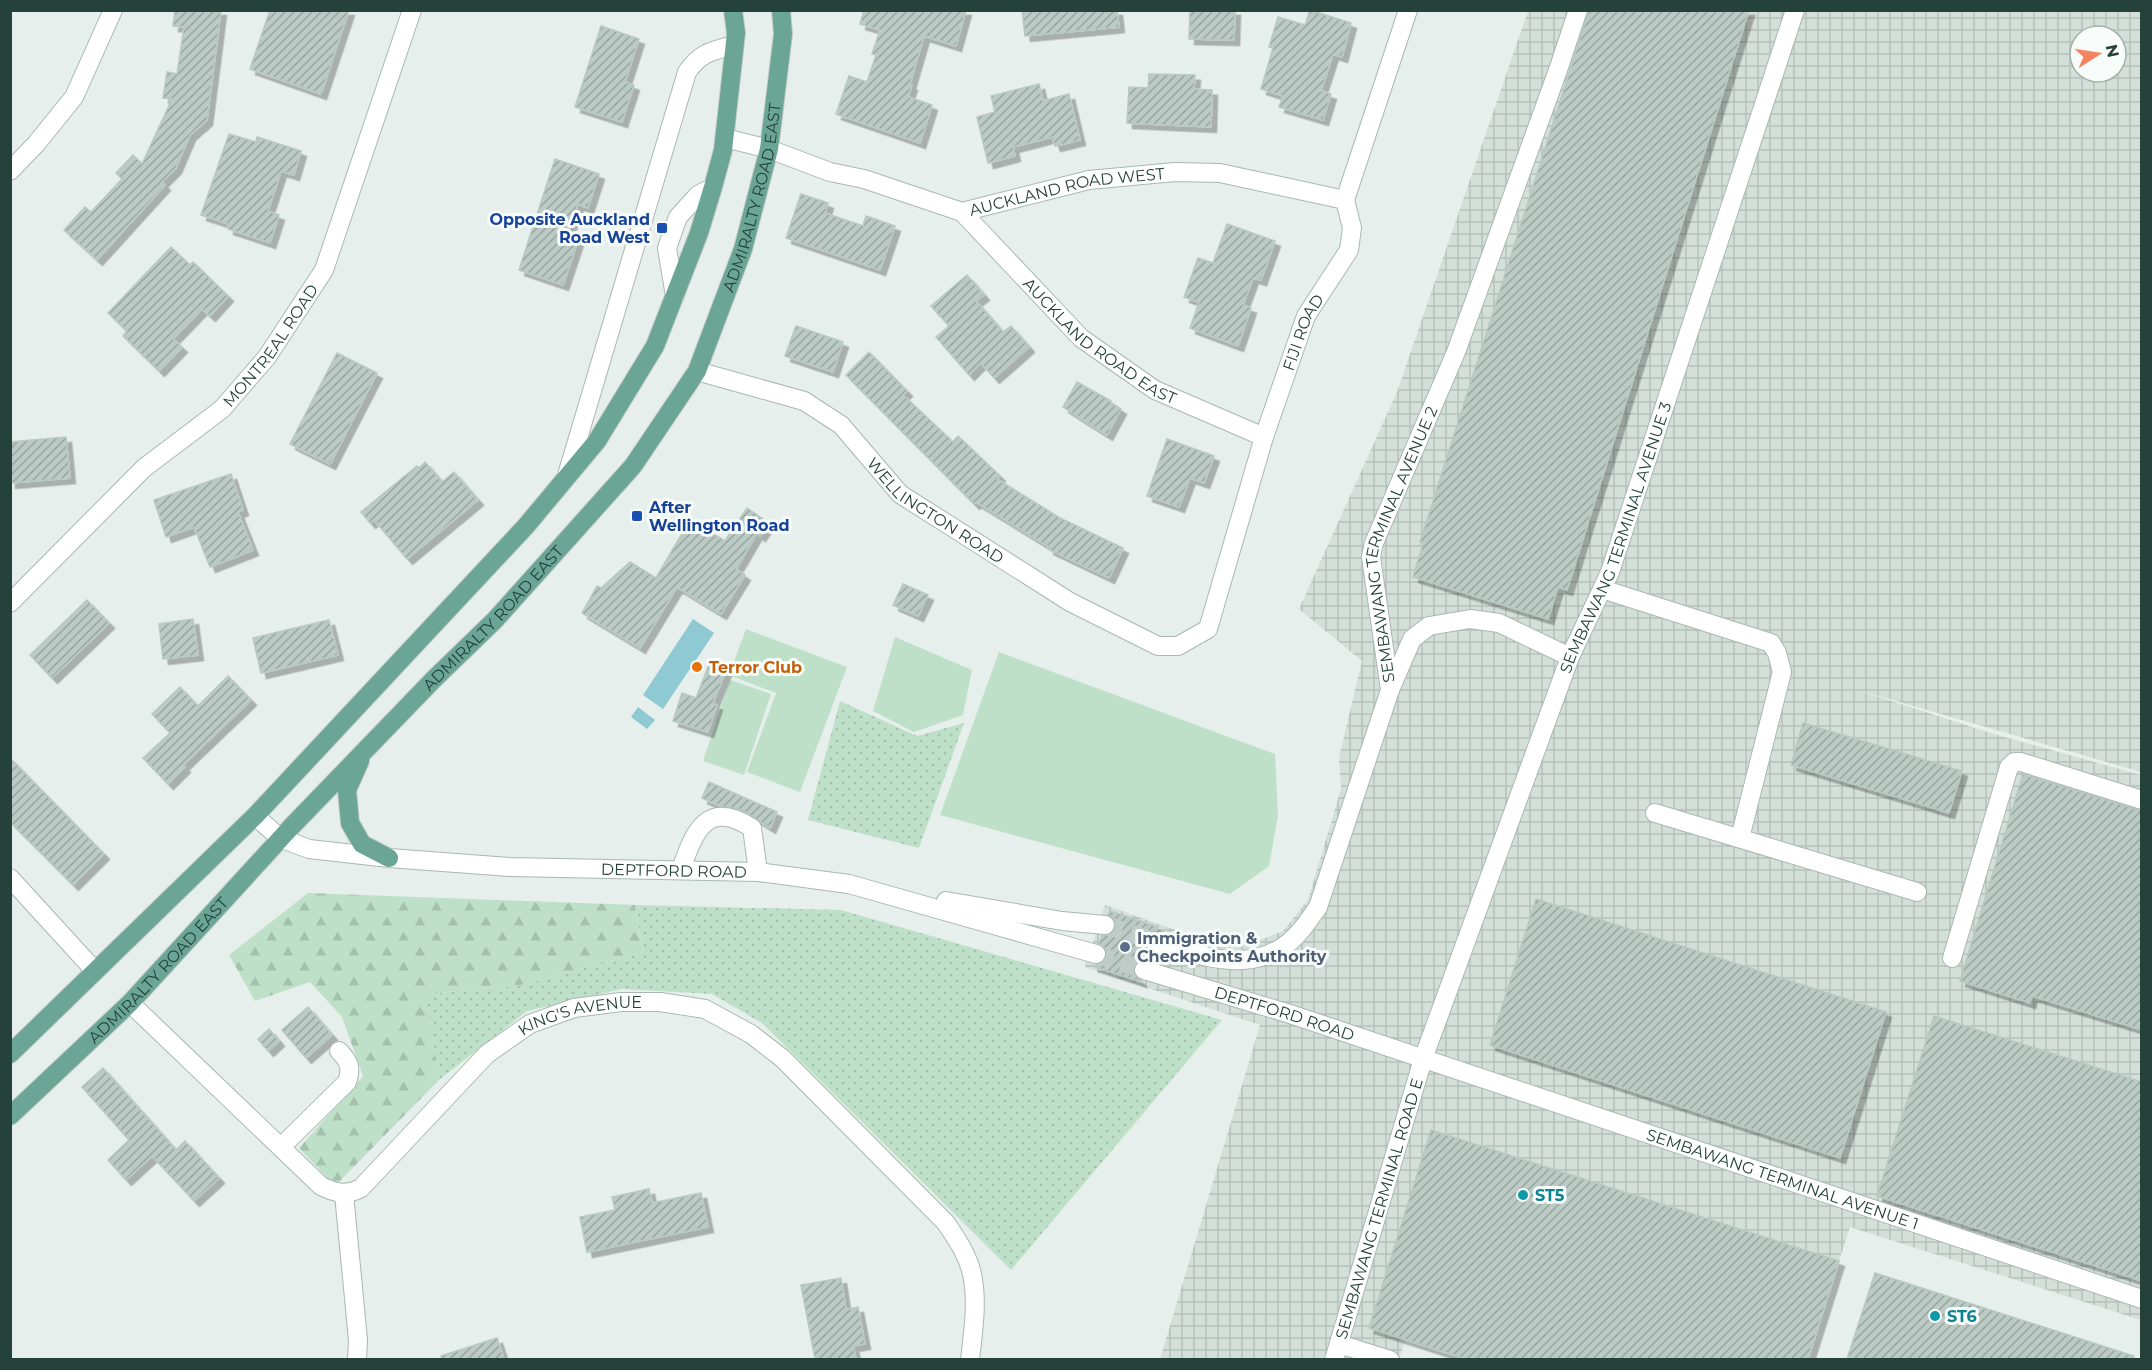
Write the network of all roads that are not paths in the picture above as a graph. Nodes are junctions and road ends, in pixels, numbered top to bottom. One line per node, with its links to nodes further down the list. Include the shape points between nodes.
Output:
1 (113, 10): 11 (street, via 74,97)
2 (412, 10): 20 (street, MONTREAL ROAD, via 324,270 267,357 222,409 144,468)
3 (734, 10): 8 (main road)
4 (782, 10): 10 (main road, ADMIRALTY ROAD EAST, via 783,34)
5 (1408, 10): 13 (street)
6 (1578, 10): 23 (street, SEMBAWANG TERMINAL AVENUE 2, via 1456,352 1374,543 1371,557)
7 (1795, 10): 19 (street, SEMBAWANG TERMINAL AVENUE 3)
8 (735, 45): 9 (main road); 18 (street, via 706,52 687,72)
9 (724, 138): 10 (street, AUCKLAND ROAD WEST); 12 (main road)
10 (769, 149): 14 (street, AUCKLAND ROAD WEST); 16 (main road, ADMIRALTY ROAD EAST, via 743,249)
11 (10, 171)
12 (713, 187): 15 (main road); 15 (street, via 698,195 674,227 667,248)
13 (1345, 200): 14 (street, AUCKLAND ROAD WEST, via 1220,173 1175,172 1089,180); 17 (street, FIJI ROAD, via 1352,228 1349,250 1306,316)
14 (962, 212): 17 (street, AUCKLAND ROAD EAST, via 1081,338 1155,390)
15 (675, 296): 18 (main road, via 649,356 597,441)
16 (697, 371): 21 (street, WELLINGTON ROAD, via 804,401 841,425 900,494 1070,602 1158,646); 24 (main road, ADMIRALTY ROAD EAST, via 633,466 495,620)
17 (1264, 437): 21 (street, FIJI ROAD, via 1208,629)
18 (567, 475): 27 (main road, via 526,526)
19 (1602, 589): 22 (street, SEMBAWANG TERMINAL AVENUE 3); 29 (street, via 1771,643 1777,653 1782,672)
20 (10, 603)
21 (1178, 646)
22 (1570, 657): 23 (street, via 1499,623 1460,620 1429,626 1412,639); 45 (street, SEMBAWANG TERMINAL AVENUE 3)
23 (1390, 690): 37 (street, SEMBAWANG TERMINAL AVENUE 2, via 1318,907 1303,928 1284,947 1255,959 1225,961)
24 (365, 749): 28 (main road, ADMIRALTY ROAD EAST); 30 (main road, via 347,790 350,823 362,844)
25 (2142, 800): 39 (street, via 2014,762 2009,767)
26 (1655, 813): 29 (street)
27 (255, 816): 28 (street, DEPTFORD ROAD); 41 (main road)
28 (280, 838): 30 (street, DEPTFORD ROAD, via 309,849); 42 (main road, ADMIRALTY ROAD EAST)
29 (1740, 838): 35 (street)
30 (389, 858): 31 (street, DEPTFORD ROAD, via 510,867)
31 (681, 870): 32 (street, DEPTFORD ROAD); 32 (street, via 692,836 705,822 720,818 738,819 752,828)
32 (758, 872): 34 (street, DEPTFORD ROAD)
33 (10, 878): 41 (street)
34 (845, 884): 36 (street); 38 (street, DEPTFORD ROAD)
35 (1917, 892)
36 (1105, 925)
37 (1154, 941)
38 (1096, 954)
39 (1952, 958)
40 (1144, 970): 45 (street, DEPTFORD ROAD)
41 (95, 971): 44 (main road)
42 (130, 1003): 46 (main road, ADMIRALTY ROAD EAST); 47 (street)
43 (339, 1051): 47 (street, via 348,1060 351,1073 347,1082)
44 (10, 1054)
45 (1423, 1059): 49 (street, SEMBAWANG TERMINAL AVENUE 1); 50 (street, SEMBAWANG TERMINAL ROAD E)
46 (10, 1116)
47 (281, 1147): 48 (street, via 321,1186)
48 (344, 1194): 51 (street); 52 (street, KING'S AVENUE, via 361,1188 487,1054 530,1024 574,1008 621,1002 660,1002 705,1009 751,1034 782,1058 946,1223 972,1272 975,1305)
49 (2142, 1299)
50 (1337, 1352): 53 (street)
51 (357, 1359)
52 (970, 1359)
53 (1390, 1359)

